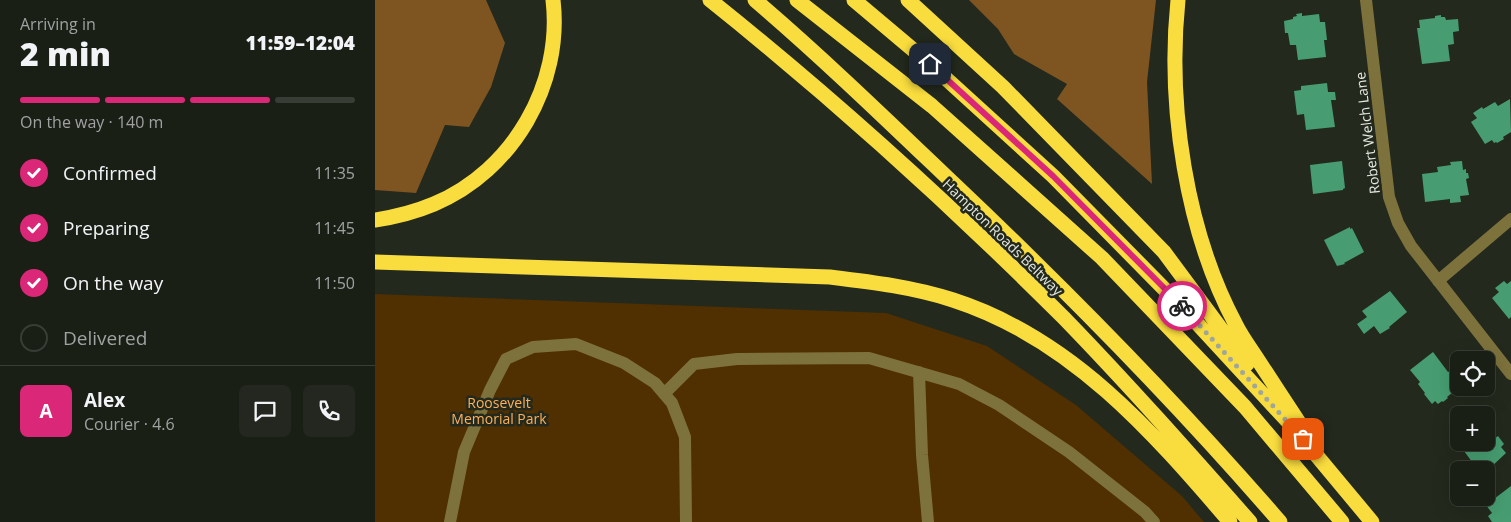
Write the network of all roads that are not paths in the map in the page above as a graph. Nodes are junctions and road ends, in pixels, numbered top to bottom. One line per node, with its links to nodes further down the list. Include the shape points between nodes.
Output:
1 (553, 0): 10 (highway, via 553,52 545,84 519,135 476,180 458,192 434,204)
2 (710, 0): 23 (highway, Hampton Roads Beltway, via 841,109 973,229 1065,320)
3 (755, 0): 24 (highway, via 893,125 1103,329)
4 (797, 0): 25 (highway, via 932,106 1102,258 1245,407)
5 (854, 0): 16 (highway, via 1053,176 1182,306)
6 (907, 0): 16 (highway, via 1003,87 1164,252)
7 (1178, 0): 17 (highway, via 1175,67 1179,132 1196,222 1211,272 1237,327)
8 (1366, 0): 12 (street, Robert Welch Lane, via 1389,197 1411,246)
9 (1511, 219): 12 (street)
10 (375, 220)
11 (375, 262): 22 (highway, via 830,277 913,289 952,300 1007,323 1094,379 1134,415)
12 (1438, 281): 14 (street, Robert Welch Lane)
13 (919, 372): 15 (street, via 869,358 737,359 694,364); 20 (street); 21 (street, via 959,384 999,405 1069,452)
14 (1511, 374)
15 (664, 394): 18 (street, via 655,383 624,363 576,344 533,347 506,359 464,452); 19 (street, via 672,403 685,437)
16 (1292, 426): 17 (highway)
17 (1336, 477): 26 (highway)
18 (450, 522)
19 (686, 522)
20 (928, 522)
21 (1154, 522)
22 (1230, 522)
23 (1250, 522)
24 (1280, 522)
25 (1342, 522)
26 (1373, 522)

